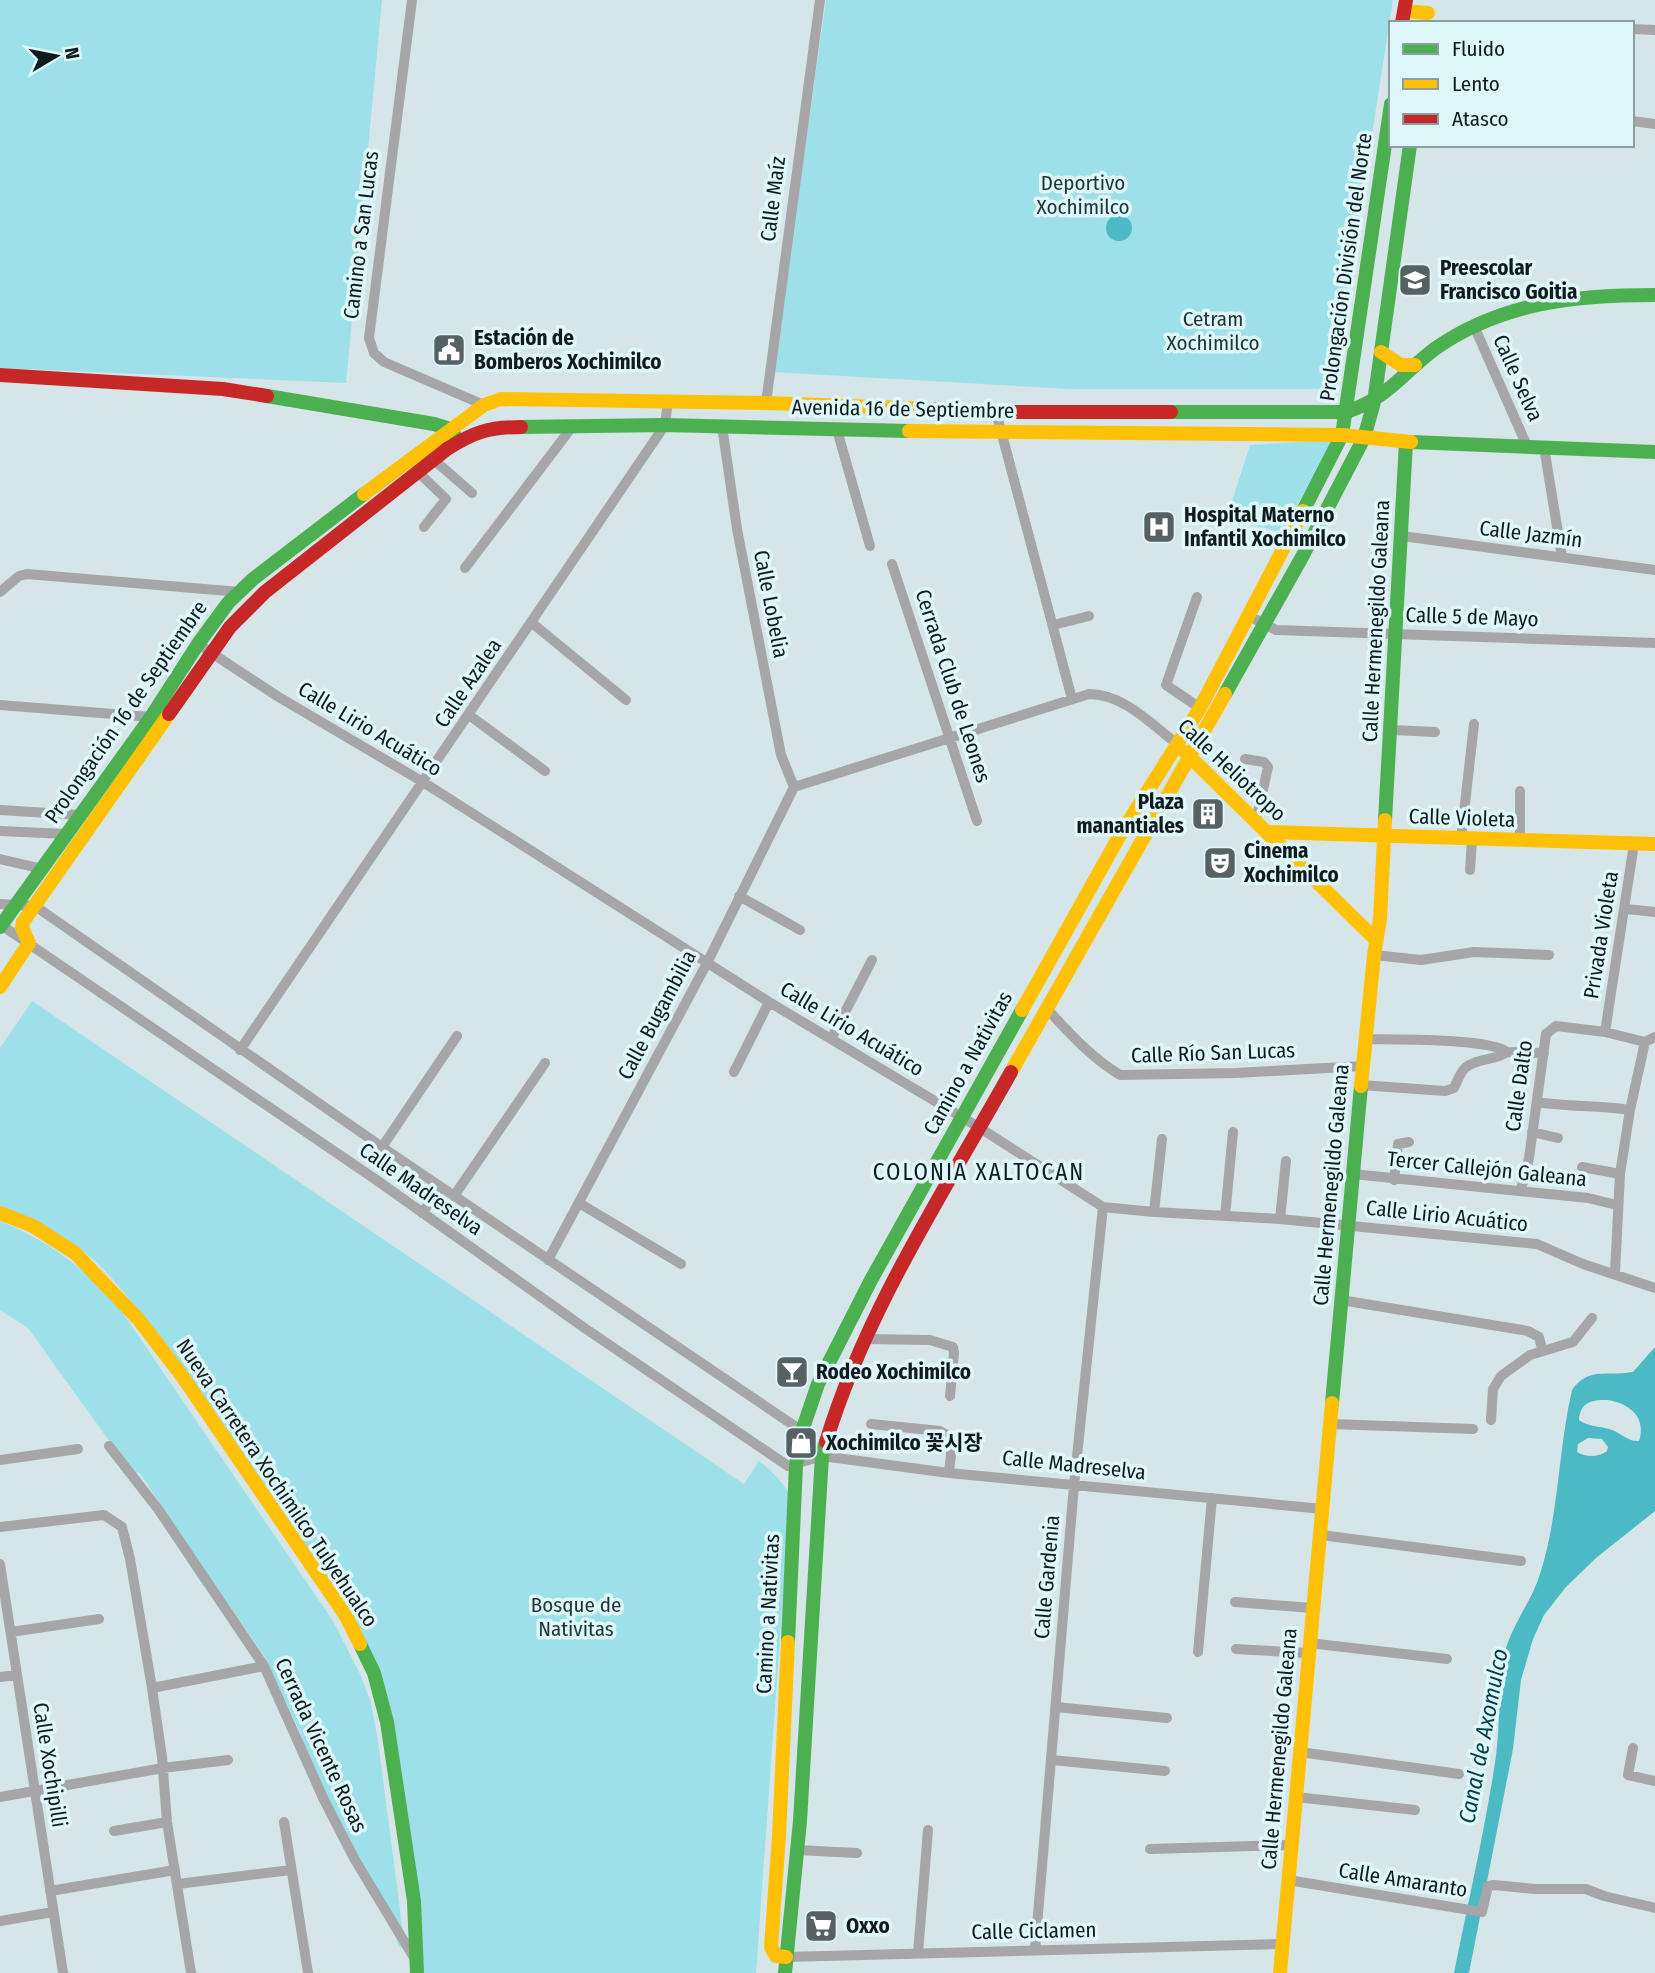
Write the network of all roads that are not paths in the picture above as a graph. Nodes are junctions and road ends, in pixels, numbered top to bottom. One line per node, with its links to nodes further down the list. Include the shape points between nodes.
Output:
1 (412, 0): 19 (street, Camino a San Lucas, via 369,338 384,362)
2 (820, 0): 18 (street, Calle Maíz)
3 (1404, 11): 4 (main road)
4 (1428, 12)
5 (1634, 29): 6 (street)
6 (1655, 30)
7 (1389, 118): 22 (main road, Prolongación División del Norte)
8 (1634, 121): 9 (street)
9 (1655, 124)
10 (1410, 147): 13 (main road)
11 (1655, 295): 12 (main road, via 1596,294 1541,301)
12 (1474, 326): 14 (main road); 35 (street, Calle Selva)
13 (1381, 352): 14 (main road, via 1401,365); 17 (main road)
14 (1415, 365): 17 (main road)
15 (0, 375): 33 (main road, via 223,389 434,424)
16 (668, 401): 18 (main road, Avenida 16 de Septiembre); 19 (main road, Avenida 16 de Septiembre, via 516,397); 24 (street, Calle Azalea)
17 (1374, 402): 22 (main road, Avenida 16 de Septiembre); 32 (main road)
18 (766, 403): 20 (main road, Avenida 16 de Septiembre)
19 (484, 405): 33 (main road, Avenida 16 de Septiembre)
20 (996, 412): 21 (main road, Avenida 16 de Septiembre); 29 (street)
21 (1120, 412): 23 (main road, Avenida 16 de Septiembre); 28 (main road)
22 (1346, 412): 23 (main road, Avenida 16 de Septiembre); 31 (main road, Prolongación División del Norte)
23 (1194, 413): 30 (main road)
24 (665, 425): 25 (main road, Avenida 16 de Septiembre); 26 (main road, Avenida 16 de Septiembre); 55 (street, Calle Azalea)
25 (722, 426): 27 (main road, Avenida 16 de Septiembre); 77 (street, Calle Lobelia, via 781,755)
26 (572, 427): 33 (main road, Avenida 16 de Septiembre, via 503,427); 48 (street)
27 (837, 430): 29 (main road, Avenida 16 de Septiembre); 43 (street)
28 (1119, 431): 29 (main road, Avenida 16 de Septiembre); 30 (main road, Avenida 16 de Septiembre)
29 (1001, 432): 56 (street)
30 (1192, 432): 31 (main road, Avenida 16 de Septiembre)
31 (1342, 435): 32 (main road, Avenida 16 de Septiembre); 44 (main road, Camino a Nativitas)
32 (1364, 438): 34 (main road); 45 (main road, Camino a Nativitas)
33 (449, 439): 38 (main road, Prolongación 16 de Septiembre); 51 (main road, Prolongación 16 de Septiembre, via 311,533)
34 (1406, 442): 35 (main road); 42 (main road, Calle Hermenegildo Galeana)
35 (1527, 446): 36 (main road)
36 (1545, 447): 37 (main road); 46 (street, Calle Selva)
37 (1655, 452)
38 (433, 460): 39 (main road, Prolongación 16 de Septiembre); 40 (street)
39 (419, 473): 41 (street, via 446,499); 61 (main road, Prolongación 16 de Septiembre, via 252,603)
40 (472, 493)
41 (424, 527)
42 (1402, 536): 46 (street, Calle Jazmín); 58 (main road, Calle Hermenegildo Galeana)
43 (870, 547)
44 (1285, 548): 45 (main road); 54 (main road, Camino a Nativitas)
45 (1301, 557): 57 (main road, Camino a Nativitas)
46 (1562, 557): 49 (street, Calle Jazmín)
47 (892, 564): 71 (street, Cerrada Club de Leones)
48 (465, 568)
49 (1655, 570)
50 (0, 592): 51 (street, via 27,574)
51 (240, 592): 60 (main road, Prolongación 16 de Septiembre, via 216,616)
52 (1197, 597): 65 (street, via 1166,685)
53 (1089, 616): 56 (street)
54 (1249, 616): 57 (street, Calle 5 de Mayo); 65 (main road, Camino a Nativitas)
55 (532, 623): 63 (street); 66 (street, Calle Azalea)
56 (1053, 625): 62 (street)
57 (1264, 626): 58 (street, Calle 5 de Mayo); 73 (main road, Camino a Nativitas)
58 (1398, 634): 59 (street, Calle 5 de Mayo); 69 (main road, Calle Hermenegildo Galeana)
59 (1655, 643)
60 (198, 644): 61 (street, Calle Lirio Acuático); 67 (main road, Prolongación 16 de Septiembre)
61 (211, 653): 76 (street, Calle Lirio Acuático); 97 (main road, Prolongación 16 de Septiembre)
62 (1072, 699): 71 (street, Calle Heliotropo); 72 (street, Calle Heliotropo, via 1103,694)
63 (626, 700)
64 (0, 705): 67 (street)
65 (1200, 708): 72 (main road, Camino a Nativitas)
66 (469, 715): 75 (street); 76 (street, Calle Azalea)
67 (152, 717): 80 (main road, Prolongación 16 de Septiembre)
68 (1474, 724): 87 (street)
69 (1392, 730): 70 (street); 86 (main road, Calle Hermenegildo Galeana)
70 (1435, 732)
71 (951, 736): 77 (street, Calle Heliotropo); 81 (street, Cerrada Club de Leones)
72 (1176, 743): 73 (main road, Calle Heliotropo); 126 (main road, Camino a Nativitas)
73 (1190, 757): 82 (main road, Calle Heliotropo); 110 (main road, Camino a Nativitas)
74 (1245, 758): 82 (street, via 1268,767)
75 (545, 771)
76 (423, 782): 107 (street, Calle Lirio Acuático); 117 (street, Calle Azalea)
77 (793, 786): 94 (street, Calle Bugambilia)
78 (1520, 791): 88 (street)
79 (0, 810): 80 (street)
80 (80, 815): 85 (main road, Prolongación 16 de Septiembre)
81 (977, 821)
82 (1256, 821): 84 (main road, Calle Heliotropo)
83 (0, 831): 85 (street)
84 (1268, 832): 86 (main road, Calle Violeta); 102 (main road, Calle Heliotropo)
85 (66, 834): 92 (main road, Prolongación 16 de Septiembre)
86 (1386, 836): 87 (main road, Calle Violeta); 102 (main road, Calle Hermenegildo Galeana)
87 (1466, 840): 88 (main road, Calle Violeta); 93 (street)
88 (1520, 841): 89 (main road, Calle Violeta)
89 (1634, 844): 90 (main road, Calle Violeta); 98 (street, Privada Violeta)
90 (1655, 844)
91 (0, 859): 92 (street)
92 (43, 869): 96 (main road, Prolongación 16 de Septiembre)
93 (1470, 870)
94 (739, 896): 101 (street); 107 (street, Calle Bugambilia)
95 (0, 904): 96 (street)
96 (17, 905): 97 (street); 100 (main road, Prolongación 16 de Septiembre)
97 (35, 906): 103 (main road, Prolongación 16 de Septiembre, via 22,928); 117 (street, Calle Madreselva)
98 (1626, 909): 99 (street); 111 (street, Privada Violeta)
99 (1655, 912)
100 (1, 926): 103 (street, Calle Madreselva)
101 (800, 930)
102 (1376, 940): 104 (main road, Calle Hermenegildo Galeana)
103 (29, 943): 108 (main road); 147 (street, Calle Madreselva)
104 (1374, 955): 105 (street, via 1421,960 1474,952); 115 (main road, Calle Hermenegildo Galeana)
105 (1549, 955)
106 (872, 960): 114 (street)
107 (707, 963): 109 (street, Calle Lirio Acuático); 142 (street, Calle Bugambilia)
108 (0, 986)
109 (769, 1002): 114 (street, Calle Lirio Acuático); 122 (street)
110 (1048, 1010): 121 (street, Calle Río San Lucas, via 1120,1075); 127 (main road, Camino a Nativitas)
111 (1605, 1032): 116 (street); 119 (street, Calle Dalto, via 1556,1026 1546,1034)
112 (457, 1036): 133 (street)
113 (1655, 1037): 116 (street)
114 (831, 1039): 126 (street, Calle Lirio Acuático)
115 (1365, 1039): 118 (street, via 1490,1046); 121 (main road, Calle Hermenegildo Galeana)
116 (1645, 1042): 125 (street)
117 (240, 1050): 133 (street, Calle Madreselva)
118 (1507, 1052): 119 (street); 123 (street, via 1464,1068 1454,1088 1445,1091)
119 (1544, 1053): 124 (street, Calle Dalto)
120 (545, 1063): 141 (street)
121 (1363, 1066): 123 (main road, Calle Hermenegildo Galeana)
122 (734, 1072)
123 (1361, 1085): 136 (main road, Calle Hermenegildo Galeana)
124 (1537, 1102): 125 (street); 129 (street, Calle Dalto)
125 (1629, 1110): 137 (street)
126 (962, 1117): 127 (street, Calle Lirio Acuático); 164 (main road, Camino a Nativitas, via 818,1384)
127 (980, 1128): 144 (street, Calle Lirio Acuático); 157 (main road, Camino a Nativitas)
128 (1233, 1132): 148 (street)
129 (1532, 1132): 130 (street); 140 (street, Calle Dalto)
130 (1558, 1138)
131 (1162, 1139): 145 (street)
132 (1409, 1142): 138 (street, via 1398,1144)
133 (382, 1147): 139 (street, Calle Madreselva)
134 (1286, 1161): 149 (street)
135 (1582, 1167): 137 (street)
136 (1353, 1174): 138 (street, Tercer Callejón Galeana); 150 (main road, Calle Hermenegildo Galeana)
137 (1620, 1174): 143 (street)
138 (1394, 1180): 140 (street, Tercer Callejón Galeana)
139 (441, 1187): 141 (street, Calle Madreselva); 147 (street)
140 (1521, 1191): 143 (street, Tercer Callejón Galeana)
141 (454, 1196): 151 (street, Calle Madreselva)
142 (579, 1203): 151 (street, Calle Bugambilia); 152 (street)
143 (1617, 1205): 153 (street)
144 (1103, 1207): 145 (street, Calle Lirio Acuático); 171 (street, Calle Gardenia)
145 (1154, 1212): 148 (street, Calle Lirio Acuático)
146 (0, 1213): 224 (main road, Nueva Carretera Xochimilco Tulyehualco, via 33,1226 75,1253 139,1320 346,1616 374,1673 387,1722 414,1901)
147 (422, 1213): 169 (street, Calle Madreselva, via 788,1466)
148 (1226, 1216): 149 (street, Calle Lirio Acuático)
149 (1280, 1219): 150 (street, Calle Lirio Acuático)
150 (1348, 1226): 153 (street, Calle Lirio Acuático, via 1537,1244); 155 (main road, Calle Hermenegildo Galeana)
151 (548, 1260): 164 (street, Calle Madreselva)
152 (681, 1264)
153 (1615, 1273): 154 (street, Calle Lirio Acuático)
154 (1655, 1288)
155 (1341, 1300): 158 (street, via 1528,1331 1539,1337); 162 (main road, Calle Hermenegildo Galeana)
156 (1592, 1318): 158 (street, via 1573,1342)
157 (865, 1339): 159 (street, via 930,1340 953,1347); 167 (main road, Camino a Nativitas, via 839,1397)
158 (1542, 1349): 160 (street, via 1500,1376 1493,1389)
159 (950, 1396)
160 (1491, 1420)
161 (871, 1424): 170 (street, via 947,1434 951,1438)
162 (1331, 1424): 163 (street); 173 (main road, Calle Hermenegildo Galeana)
163 (1473, 1429)
164 (802, 1431): 167 (street, Calle Madreselva); 169 (main road, Camino a Nativitas)
165 (109, 1446): 186 (street, Cerrada Vicente Rosas, via 158,1508)
166 (78, 1449): 168 (street)
167 (822, 1456): 169 (street, Calle Madreselva); 170 (street, Calle Madreselva); 210 (main road, Camino a Nativitas)
168 (0, 1460)
169 (796, 1465): 223 (main road, Camino a Nativitas, via 771,1947 776,1956)
170 (949, 1473): 171 (street, Calle Madreselva)
171 (1074, 1485): 172 (street, Calle Madreselva); 190 (street, Calle Gardenia)
172 (1212, 1498): 173 (street, Calle Madreselva); 184 (street)
173 (1323, 1508): 175 (main road, Calle Hermenegildo Galeana)
174 (0, 1527): 189 (street, via 104,1515 122,1527)
175 (1321, 1535): 176 (street); 179 (main road, Calle Hermenegildo Galeana)
176 (1521, 1561)
177 (0, 1563): 181 (street, Calle Xochipilli)
178 (1235, 1602): 179 (street)
179 (1312, 1608): 182 (main road, Calle Hermenegildo Galeana)
180 (99, 1619): 181 (street)
181 (11, 1632): 187 (street, Calle Xochipilli)
182 (1309, 1648): 183 (street); 185 (street); 193 (main road, Calle Hermenegildo Galeana)
183 (1236, 1649)
184 (1198, 1652)
185 (1447, 1659)
186 (264, 1666): 189 (street); 224 (street, Cerrada Vicente Rosas, via 324,1800)
187 (17, 1675): 188 (street); 200 (street, Calle Xochipilli)
188 (0, 1677)
189 (152, 1688): 196 (street)
190 (1056, 1707): 191 (street); 195 (street, Calle Gardenia)
191 (1167, 1718)
192 (1633, 1748): 199 (street, via 1629,1775)
193 (1300, 1752): 198 (street); 202 (main road, Calle Hermenegildo Galeana)
194 (228, 1760): 196 (street)
195 (1052, 1760): 197 (street); 221 (street, Calle Gardenia)
196 (163, 1768): 200 (street); 204 (street)
197 (1165, 1771)
198 (1459, 1774)
199 (1655, 1781)
200 (34, 1791): 201 (street); 216 (street, Calle Xochipilli)
201 (0, 1797)
202 (1296, 1797): 203 (street); 208 (main road, Calle Hermenegildo Galeana)
203 (1415, 1810)
204 (167, 1822): 207 (street); 212 (street)
205 (284, 1822): 213 (street)
206 (928, 1830): 222 (street)
207 (114, 1831)
208 (1292, 1845): 209 (street); 214 (main road, Calle Hermenegildo Galeana)
209 (1150, 1849)
210 (797, 1850): 211 (street); 223 (main road, Camino a Nativitas)
211 (857, 1853)
212 (175, 1870): 215 (street); 216 (street)
213 (291, 1870): 215 (street); 227 (street)
214 (1289, 1880): 217 (street, Calle Amaranto, via 1481,1912 1488,1886 1494,1885 1586,1889); 220 (main road, Calle Hermenegildo Galeana)
215 (178, 1884): 226 (street)
216 (50, 1891): 218 (street, Calle Xochipilli)
217 (1655, 1909)
218 (53, 1912): 219 (street); 225 (street, Calle Xochipilli)
219 (0, 1921)
220 (1283, 1944): 221 (street, Calle Ciclamen); 229 (main road, Calle Hermenegildo Galeana)
221 (1035, 1950): 222 (street, Calle Ciclamen)
222 (918, 1953): 223 (street, Calle Ciclamen)
223 (786, 1956): 228 (main road, Camino a Nativitas)
224 (418, 1968)
225 (63, 1973)
226 (191, 1973)
227 (308, 1973)
228 (785, 1973)
229 (1280, 1973)

